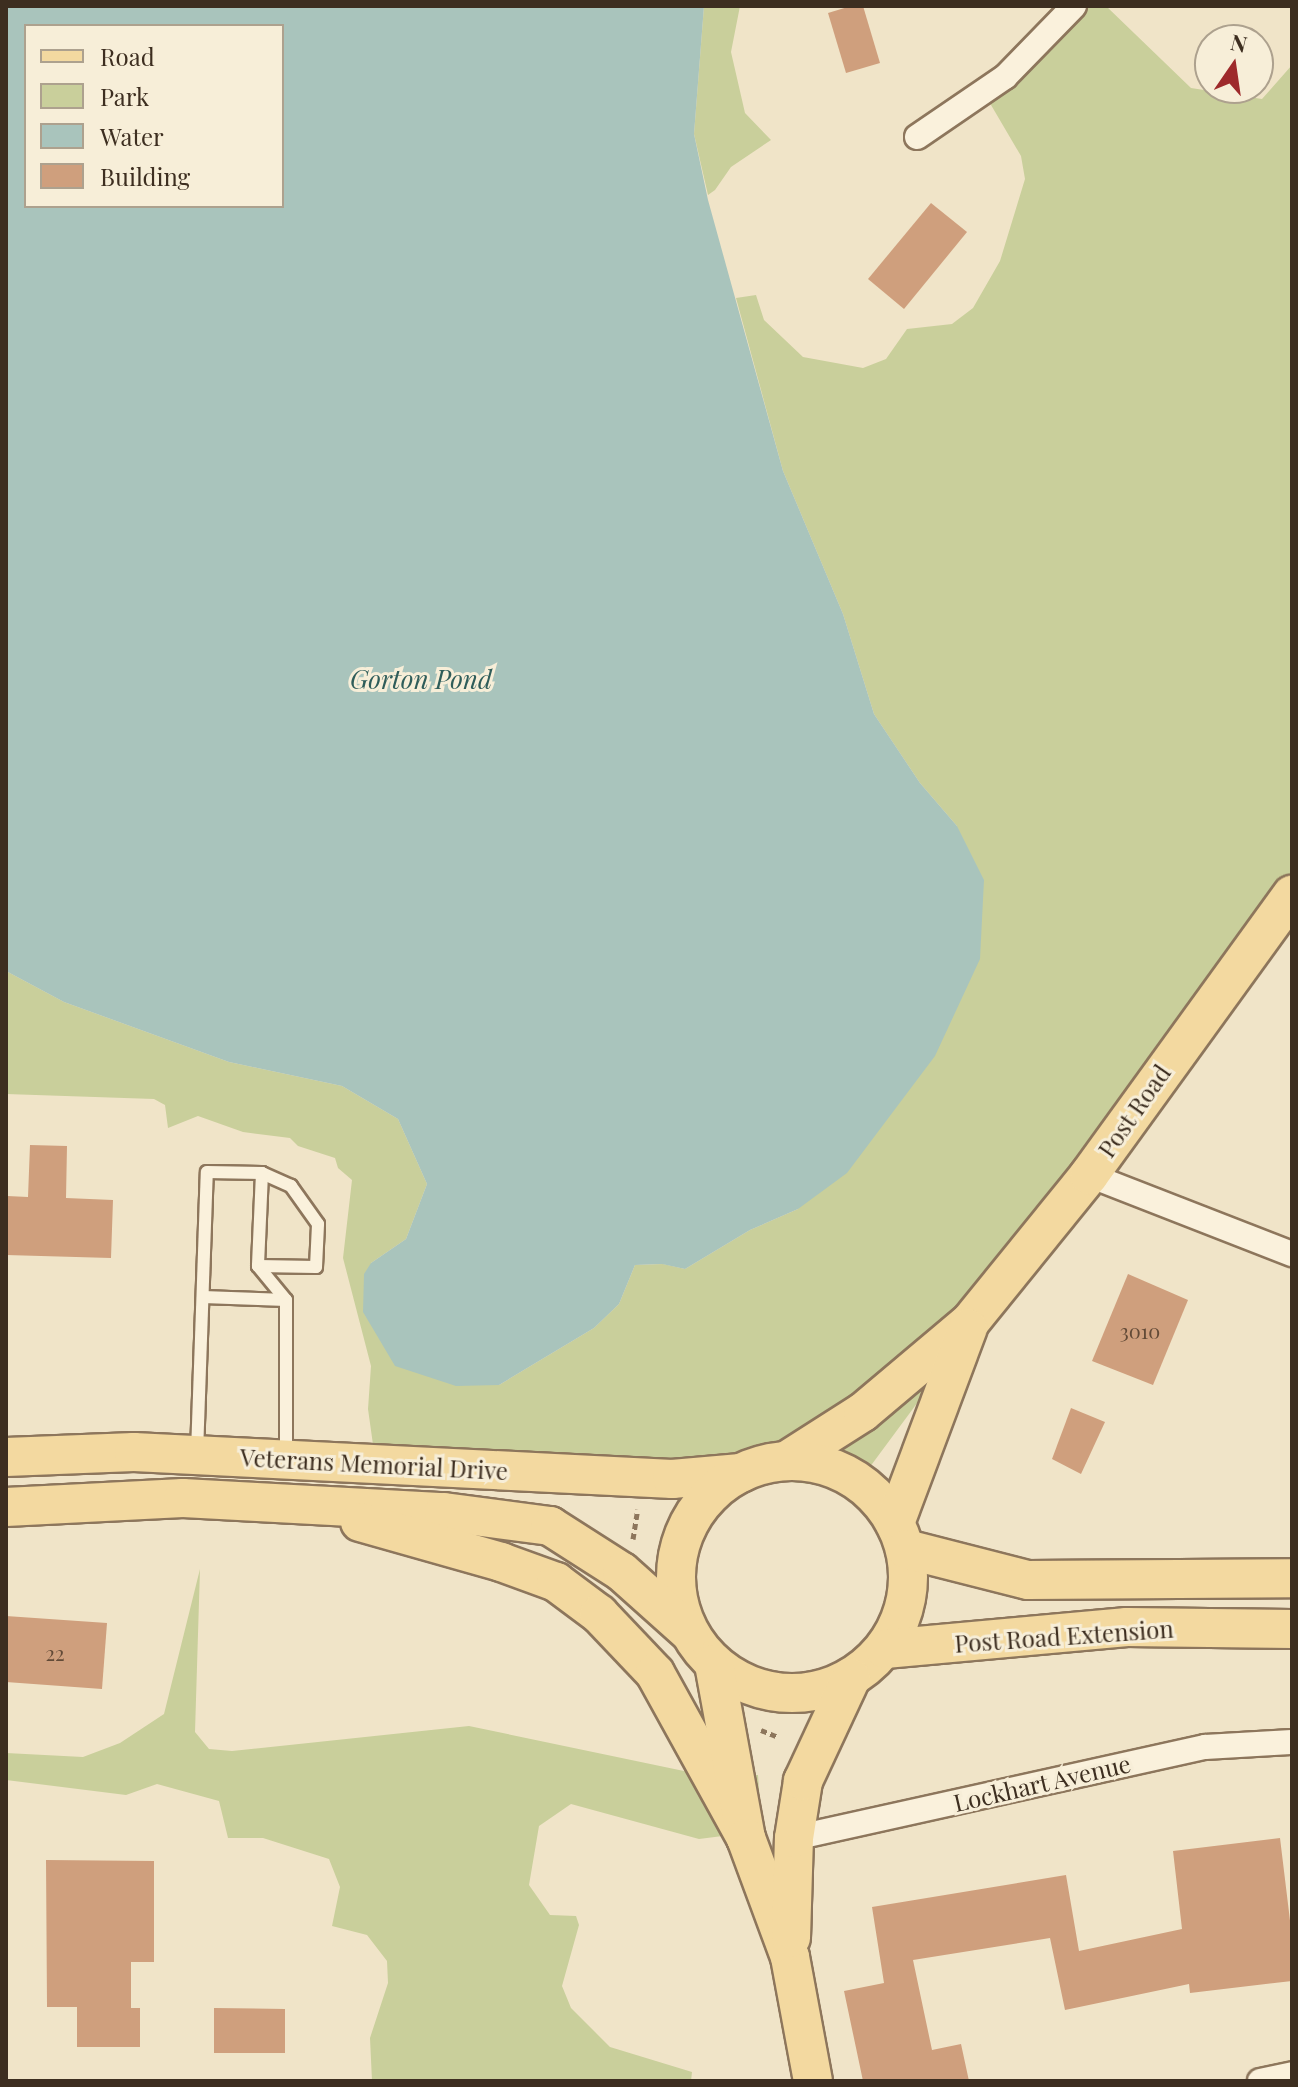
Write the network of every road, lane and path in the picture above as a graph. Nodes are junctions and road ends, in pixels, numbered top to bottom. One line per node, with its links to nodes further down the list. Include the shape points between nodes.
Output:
1 (1074, 6): 2 (street, via 1005,77)
2 (917, 137)
3 (1292, 895): 5 (main road, Post Road)
4 (262, 1173): 7 (lane); 7 (lane, via 291,1186 318,1224 316,1267); 8 (lane, via 207,1172)
5 (1089, 1175): 6 (street); 10 (main road, Post Road)
6 (1292, 1254)
7 (258, 1266): 9 (lane)
8 (203, 1297): 9 (lane); 11 (lane)
9 (286, 1300): 13 (lane)
10 (970, 1322): 14 (main road, Post Road, via 863,1412); 19 (main road, Post Road)
11 (197, 1456): 12 (main road, Veterans Memorial Drive, via 134,1452); 13 (main road, Veterans Memorial Drive)
12 (6, 1457)
13 (286, 1460): 15 (main road, Veterans Memorial Drive, via 672,1479)
14 (786, 1461): 15 (main road, Post Road); 19 (main road, Post Road, via 819,1464 850,1476 876,1496)
15 (741, 1473): 23 (main road, Post Road, via 710,1494 688,1524 677,1559 677,1584)
16 (640, 1497): 20 (path)
17 (6, 1507): 18 (main road, Veterans Memorial Drive, via 183,1498)
18 (311, 1508): 23 (main road, Veterans Memorial Drive, via 444,1512 550,1526 622,1572); 28 (main road, via 556,1582 599,1614 655,1673)
19 (900, 1536): 21 (main road, Post Road Extension, via 1028,1580); 24 (main road, Post Road, via 909,1584 902,1618)
20 (632, 1548)
21 (1292, 1578)
22 (1292, 1629): 24 (main road, Post Road Extension, via 1127,1627)
23 (689, 1632): 25 (main road, Post Road)
24 (885, 1649): 26 (main road, Post Road)
25 (714, 1664): 26 (main road, Post Road, via 745,1683 780,1693 817,1691); 28 (main road)
26 (851, 1678): 29 (main road, via 803,1781)
27 (1292, 1742): 29 (street, Lockhart Avenue, via 1205,1747)
28 (746, 1838): 30 (main road)
29 (794, 1838): 30 (main road)
30 (790, 1957): 32 (main road)
31 (1292, 2074): 33 (street)
32 (813, 2081)
33 (1260, 2081)

